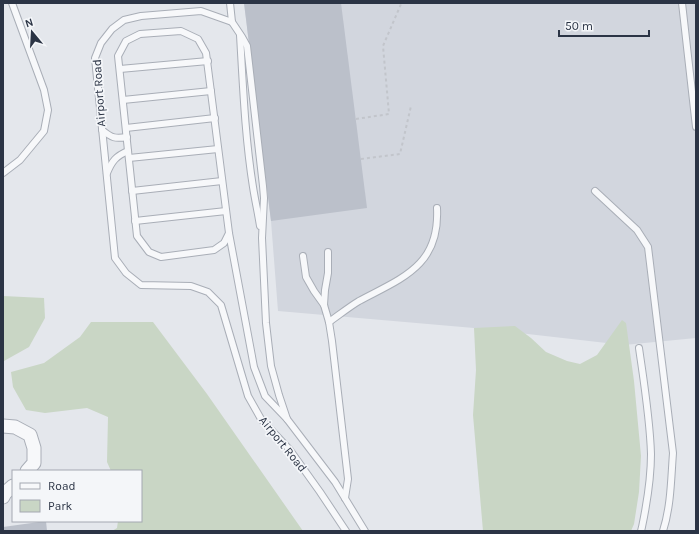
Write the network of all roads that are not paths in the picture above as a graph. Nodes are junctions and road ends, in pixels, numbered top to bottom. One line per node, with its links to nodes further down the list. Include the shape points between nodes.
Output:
1 (12, 3): 17 (lane, via 44,90 48,110 44,130 20,160)
2 (230, 3): 4 (lane)
3 (682, 3): 12 (lane)
4 (232, 22): 5 (lane, Airport Road); 10 (lane, Airport Road, via 201,11 124,20 101,43 95,58)
5 (240, 35): 26 (lane, via 247,142); 26 (lane, Airport Road, via 247,46 263,186)
6 (208, 61): 7 (lane); 7 (lane, Airport Road, via 198,39 181,31 140,34 126,41 118,56); 8 (lane, Airport Road)
7 (120, 69): 9 (lane, Airport Road)
8 (211, 91): 9 (lane); 11 (lane, Airport Road)
9 (123, 100): 13 (lane, Airport Road)
10 (101, 114): 14 (lane, via 102,130 111,137); 21 (lane, Airport Road)
11 (215, 118): 13 (lane); 15 (lane, Airport Road)
12 (696, 127)
13 (126, 128): 14 (lane, Airport Road)
14 (127, 137): 16 (lane, Airport Road)
15 (218, 148): 16 (lane); 18 (lane, Airport Road)
16 (129, 155): 19 (lane, Airport Road); 21 (lane, via 121,154 112,162 107,173)
17 (3, 173)
18 (222, 181): 19 (lane); 23 (lane, Airport Road)
19 (132, 191): 24 (lane, Airport Road)
20 (595, 191): 41 (lane, via 637,230 648,247 673,453)
21 (108, 193): 38 (lane, Airport Road, via 115,258 126,273 141,285 191,286 208,292 221,305 248,396 261,419 290,450)
22 (437, 208): 30 (lane, via 438,218 432,247 421,262 404,277 353,305)
23 (226, 211): 24 (lane); 25 (lane, Airport Road)
24 (135, 221): 25 (lane, Airport Road, via 137,236 149,252 161,257 214,250 224,243)
25 (229, 233): 32 (lane, Airport Road, via 254,367 265,396)
26 (262, 238): 32 (lane, Airport Road, via 271,366)
27 (328, 252): 29 (lane)
28 (303, 256): 29 (lane, via 306,277)
29 (324, 305): 30 (lane)
30 (329, 322): 37 (lane, via 348,479)
31 (639, 348): 40 (lane, via 651,455 649,490)
32 (288, 418): 37 (lane, Airport Road)
33 (3, 426): 34 (street, via 15,427 30,435 34,448 34,463)
34 (28, 470)
35 (12, 487): 36 (street)
36 (3, 497)
37 (345, 498): 39 (lane, Airport Road)
38 (346, 531)
39 (364, 531)
40 (641, 531)
41 (663, 531)

